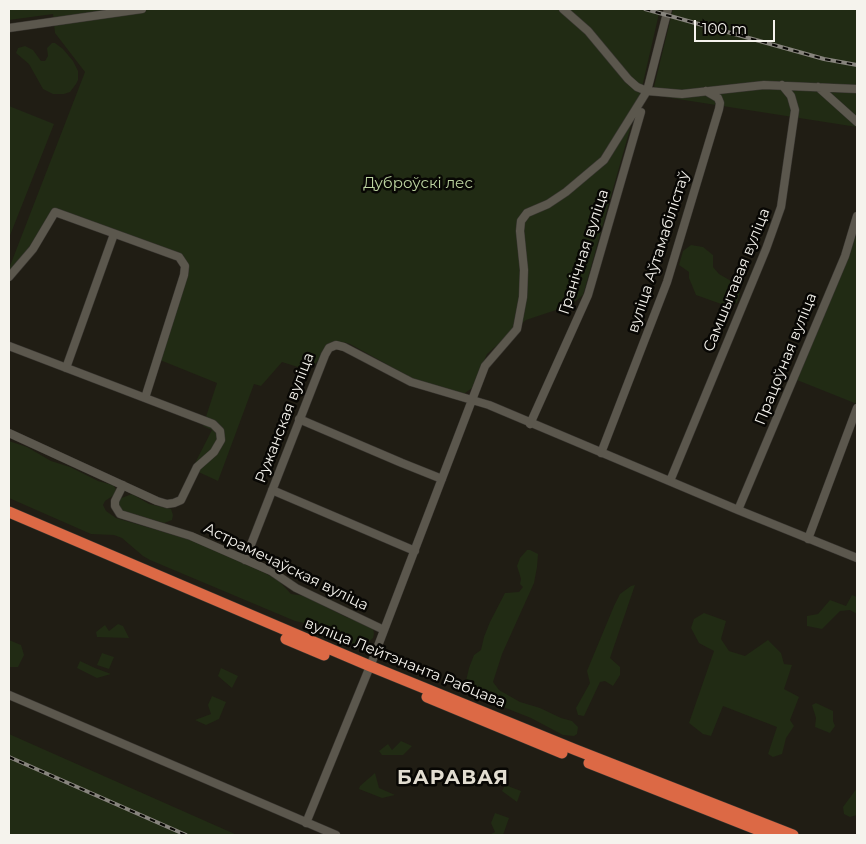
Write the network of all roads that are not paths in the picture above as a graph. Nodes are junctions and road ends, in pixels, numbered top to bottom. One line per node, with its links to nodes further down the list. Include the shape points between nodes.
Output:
1 (142, 9): 4 (street)
2 (563, 9): 8 (street, via 588,32 628,79)
3 (668, 9): 8 (street)
4 (9, 28)
5 (782, 86): 6 (street); 9 (street); 25 (street, Самшытавая вуліца, via 791,96 795,110 781,207)
6 (817, 87): 7 (street); 11 (street)
7 (857, 89)
8 (647, 91): 9 (street, via 682,94); 18 (street, via 604,160 566,192 527,213 521,221 524,270 517,329 486,366)
9 (706, 91): 23 (street, вуліца Аўтамабілістаў, via 718,98 719,109 667,282)
10 (641, 112): 21 (street, Гранічная вуліца, via 588,295)
11 (857, 122)
12 (857, 216): 28 (street, Працоўная вуліца, via 845,256)
13 (114, 234): 14 (street, via 55,212 33,249); 16 (street); 17 (street, via 175,256 183,263 184,275)
14 (9, 277)
15 (9, 346): 16 (street)
16 (66, 368): 17 (street)
17 (145, 398): 26 (street, via 213,424 220,431 222,440 197,467 178,502 167,504 157,501)
18 (472, 400): 20 (street, Ружанская вуліца, via 411,382 336,345 326,351); 21 (street); 24 (street)
19 (857, 408): 31 (street)
20 (300, 419): 24 (street); 27 (street, Ружанская вуліца)
21 (530, 424): 23 (street)
22 (9, 434): 26 (street)
23 (601, 453): 25 (street)
24 (442, 479): 32 (street)
25 (670, 481): 28 (street)
26 (123, 485): 34 (street, Астрамечаўская вуліца, via 114,501 120,514 191,536)
27 (272, 490): 32 (street); 34 (street, Ружанская вуліца)
28 (738, 510): 31 (street)
29 (9, 512): 36 (highway, вуліца Лейтэнанта Рабцава)
30 (9, 520): 36 (highway, вуліца Лейтэнанта Рабцава)
31 (808, 539): 33 (street)
32 (415, 551): 35 (street)
33 (857, 558)
34 (246, 560): 35 (street, Астрамечаўская вуліца)
35 (384, 630): 36 (street)
36 (369, 670): 38 (highway, вуліца Лейтэнанта Рабцава); 39 (street)
37 (9, 695): 39 (street)
38 (561, 748): 41 (highway, вуліца Лейтэнанта Рабцава); 42 (highway, вуліца Лейтэнанта Рабцава)
39 (306, 822): 40 (street)
40 (336, 835)
41 (771, 835)
42 (793, 835)

